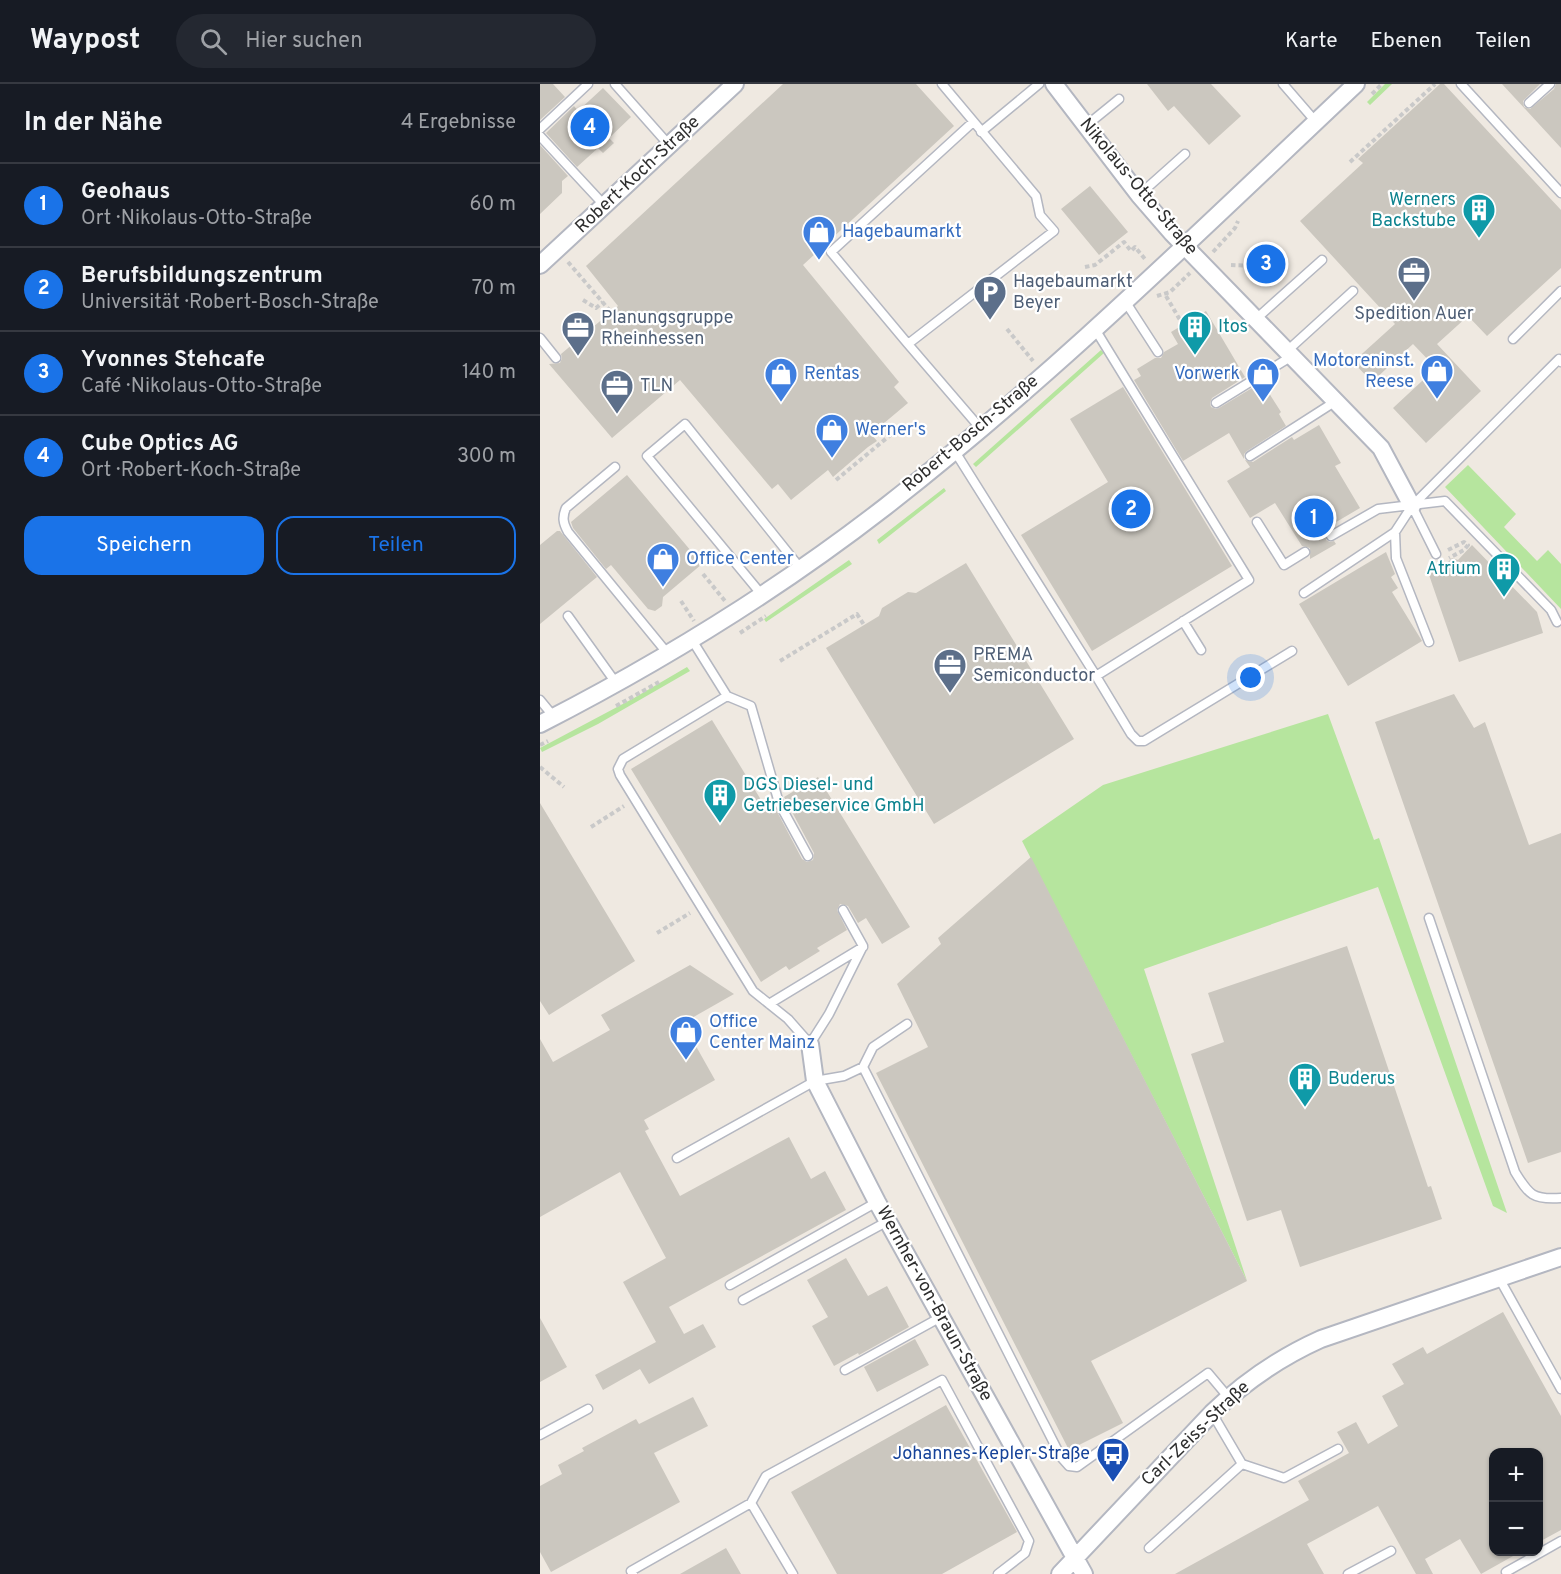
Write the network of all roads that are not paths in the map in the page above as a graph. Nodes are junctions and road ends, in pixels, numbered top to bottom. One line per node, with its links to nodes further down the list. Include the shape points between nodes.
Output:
1 (588, 84): 15 (lane)
2 (615, 84): 18 (lane)
3 (735, 84): 18 (street, Robert-Koch-Straße)
4 (942, 84): 12 (lane)
5 (1051, 84): 14 (street, Nikolaus-Otto-Straße); 16 (lane)
6 (1284, 84): 13 (lane)
7 (1356, 84): 13 (street, Robert-Bosch-Straße)
8 (1461, 84): 20 (lane)
9 (1550, 84): 11 (lane)
10 (1119, 99): 14 (lane)
11 (1529, 103)
12 (973, 122): 16 (lane); 33 (lane, via 831,252)
13 (1316, 122): 23 (street, Robert-Bosch-Straße)
14 (1087, 125): 21 (street, Nikolaus-Otto-Straße)
15 (540, 129)
16 (981, 132): 33 (lane, via 1036,196 1040,215 1054,231)
17 (540, 136): 22 (lane)
18 (669, 145): 22 (street, Robert-Koch-Straße)
19 (1185, 154): 21 (lane)
20 (1561, 193)
21 (1139, 195): 23 (street, Nikolaus-Otto-Straße)
22 (605, 206): 25 (street, Robert-Koch-Straße)
23 (1185, 246): 28 (street, Robert-Bosch-Straße); 29 (street, Nikolaus-Otto-Straße)
24 (1322, 260): 29 (lane)
25 (540, 265)
26 (1353, 291): 35 (lane)
27 (1561, 291): 32 (lane)
28 (1125, 301): 30 (street, Robert-Bosch-Straße); 34 (lane)
29 (1256, 319): 35 (street, Nikolaus-Otto-Straße)
30 (1095, 328): 40 (street, Robert-Bosch-Straße); 54 (lane, via 1249,580)
31 (540, 338): 36 (lane)
32 (1513, 339)
33 (908, 344): 40 (lane)
34 (1158, 352)
35 (1290, 354): 38 (street, Nikolaus-Otto-Straße); 39 (lane)
36 (556, 357)
37 (1561, 362): 44 (lane, via 1559,359)
38 (1336, 401): 42 (lane); 44 (street, Nikolaus-Otto-Straße, via 1381,448)
39 (1216, 403)
40 (981, 429): 41 (street, Robert-Bosch-Straße)
41 (954, 450): 50 (street, Robert-Bosch-Straße); 61 (lane)
42 (1250, 456)
43 (615, 467): 60 (lane, via 566,508 564,524)
44 (1412, 506): 46 (lane); 47 (lane, via 1378,509); 49 (lane); 55 (lane, via 1445,501 1551,610)
45 (1257, 522): 48 (lane, via 1284,565)
46 (1395, 532): 51 (lane); 57 (lane, via 1396,558)
47 (1331, 536)
48 (1305, 552)
49 (1436, 554)
50 (801, 569): 52 (street, Robert-Bosch-Straße); 52 (lane, via 685,424 647,456)
51 (1304, 593)
52 (762, 595): 56 (street, Robert-Bosch-Straße)
53 (568, 616): 62 (lane)
54 (1183, 621): 58 (lane); 61 (lane)
55 (1557, 622)
56 (692, 640): 60 (street, Robert-Bosch-Straße); 63 (lane)
57 (1429, 642)
58 (1202, 650)
59 (1292, 651): 61 (lane, via 1144,741 1131,734)
60 (668, 654): 62 (street, Robert-Bosch-Straße)
61 (1096, 676)
62 (616, 683): 65 (street, Robert-Bosch-Straße)
63 (727, 696): 66 (lane, via 751,706 779,802); 70 (lane, via 623,759 619,764 620,775 753,991)
64 (540, 700): 65 (lane)
65 (547, 720)
66 (808, 856)
67 (843, 910): 69 (lane)
68 (1429, 918): 76 (lane, via 1515,1172 1525,1189 1542,1200)
69 (863, 946): 70 (lane); 72 (lane, via 830,1014)
70 (769, 1004): 72 (lane)
71 (907, 1024): 73 (lane, via 873,1047)
72 (810, 1044): 74 (street, Wernher-von-Braun-Straße)
73 (863, 1067): 74 (lane, via 844,1076); 86 (lane, via 1069,1466 1077,1467 1208,1373)
74 (815, 1081): 75 (lane); 77 (street, Wernher-von-Braun-Straße)
75 (677, 1158)
76 (1561, 1198)
77 (877, 1202): 78 (street, Wernher-von-Braun-Straße); 81 (lane)
78 (888, 1221): 82 (lane); 83 (street, Wernher-von-Braun-Straße)
79 (1561, 1257): 80 (street, Carl-Zeiss-Straße)
80 (1498, 1278): 85 (lane); 86 (street, Carl-Zeiss-Straße, via 1294,1351)
81 (730, 1285)
82 (743, 1300)
83 (941, 1317): 84 (lane); 96 (street, Wernher-von-Braun-Straße)
84 (845, 1370)
85 (1561, 1389)
86 (1228, 1398): 88 (street, Carl-Zeiss-Straße)
87 (588, 1410): 89 (lane)
88 (1212, 1413): 91 (lane); 96 (street, Carl-Zeiss-Straße)
89 (540, 1435)
90 (1338, 1449): 91 (lane, via 1284,1478)
91 (1242, 1464): 94 (lane)
92 (751, 1503): 98 (lane); 99 (lane); 100 (lane, via 766,1476 942,1380 1029,1541 1025,1553)
93 (1561, 1541): 97 (lane)
94 (1149, 1548)
95 (1391, 1551): 103 (lane)
96 (1075, 1558): 101 (street, Carl-Zeiss-Straße); 102 (street)
97 (1506, 1572)
98 (630, 1573)
99 (792, 1574)
100 (998, 1574)
101 (1060, 1574)
102 (1084, 1574)
103 (1348, 1574)

